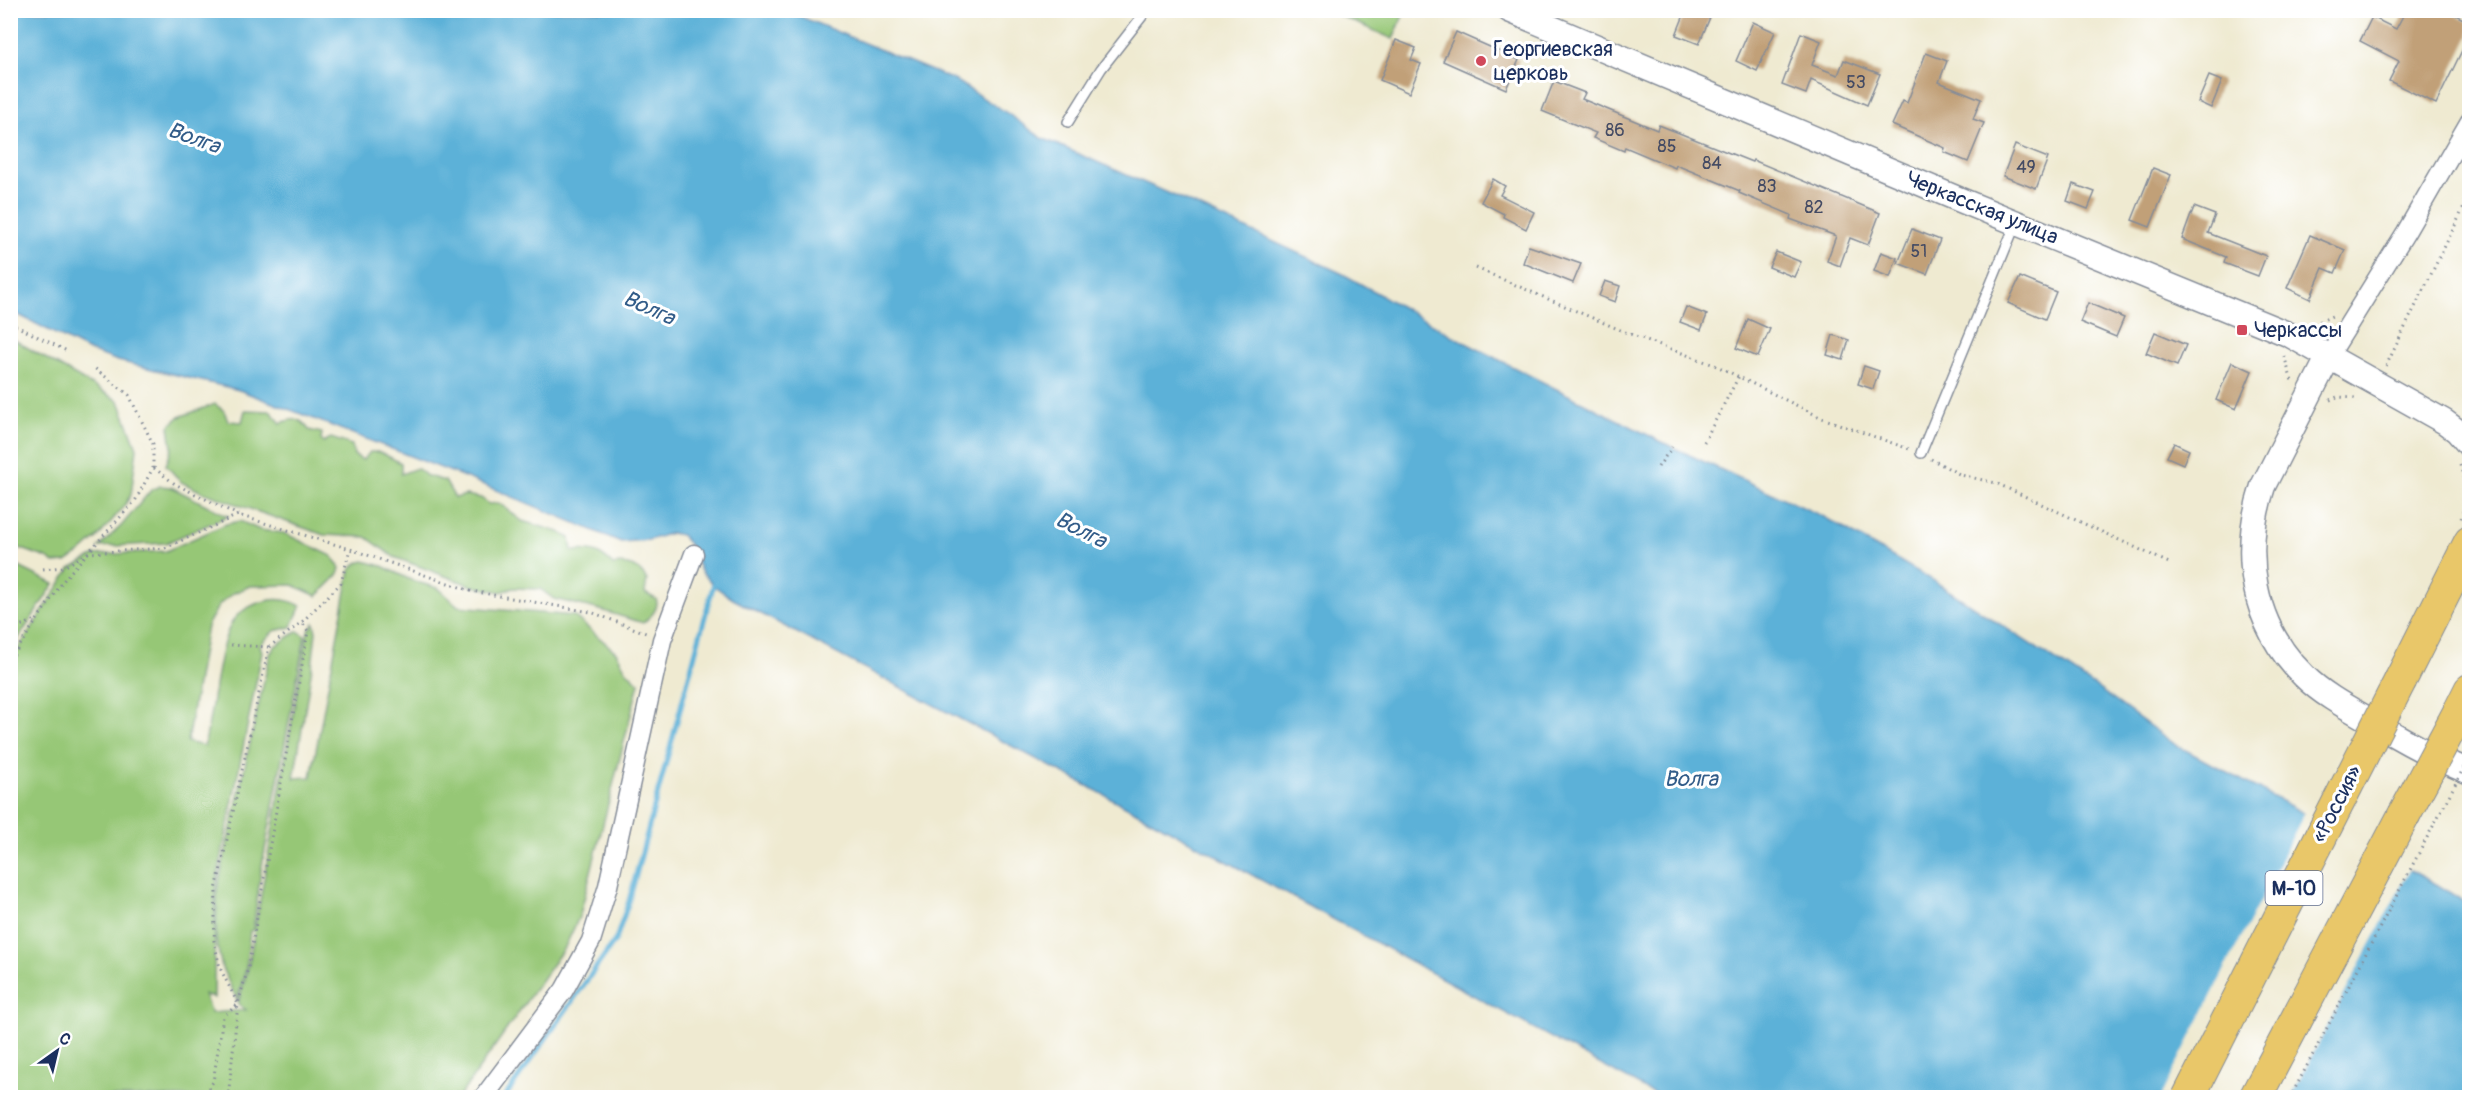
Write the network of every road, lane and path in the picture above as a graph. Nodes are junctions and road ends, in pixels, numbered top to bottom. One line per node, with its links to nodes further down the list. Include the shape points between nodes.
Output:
1 (1147, 10): 4 (lane, via 1101,69)
2 (1509, 10): 6 (street, Черкасская улица)
3 (2469, 121): 11 (street)
4 (1068, 122)
5 (2469, 195): 14 (path)
6 (2016, 223): 11 (street, Черкасская улица, via 2290,335); 22 (lane)
7 (1476, 268): 13 (path)
8 (10, 323): 10 (path)
9 (2280, 350): 15 (path, via 2287,360)
10 (69, 352)
11 (2329, 356): 18 (street, Черкасская улица); 44 (street, via 2257,505 2252,547 2254,588 2260,608 2291,661 2321,690 2398,737)
12 (93, 368): 25 (path, via 129,395 153,444)
13 (1739, 376): 20 (path); 22 (path, via 1822,418)
14 (2382, 376)
15 (2292, 384)
16 (2362, 399): 17 (path, via 2337,397)
17 (2326, 403)
18 (2445, 423): 19 (street, Черкасская улица); 23 (street, Черкасская улица, via 2457,431)
19 (2469, 429)
20 (1704, 442)
21 (1672, 447): 24 (path)
22 (1921, 453): 33 (path, via 1961,475 1996,483)
23 (2464, 454): 27 (path)
24 (1658, 467)
25 (153, 468): 26 (path, via 175,484); 29 (path, via 135,501)
26 (238, 515): 28 (path); 29 (path, via 165,548)
27 (2466, 532): 49 (highway, «Россия» / М-10, bridge, via 2424,633)
28 (350, 549): 36 (path, via 341,583); 38 (path, via 471,591 591,612)
29 (88, 553): 34 (path, via 64,567); 35 (path, via 66,577)
30 (10, 554): 32 (path)
31 (694, 554): 38 (street)
32 (15, 556)
33 (2169, 563)
34 (43, 569)
35 (38, 620): 37 (path); 41 (path)
36 (303, 622): 40 (path); 45 (path, via 308,631 248,968)
37 (10, 629)
38 (662, 640): 48 (street, via 608,886 591,941 564,990)
39 (231, 645): 40 (path)
40 (269, 647): 45 (path, via 216,890 214,940 219,968)
41 (10, 660)
42 (2465, 700): 50 (highway, М-10, bridge)
43 (2469, 756): 51 (path, bridge)
44 (2469, 772)
45 (238, 1004): 46 (path, via 223,1017 213,1082); 47 (path)
46 (201, 1098)
47 (228, 1098)
48 (483, 1098)
49 (2188, 1098)
50 (2255, 1098)
51 (2290, 1098)

